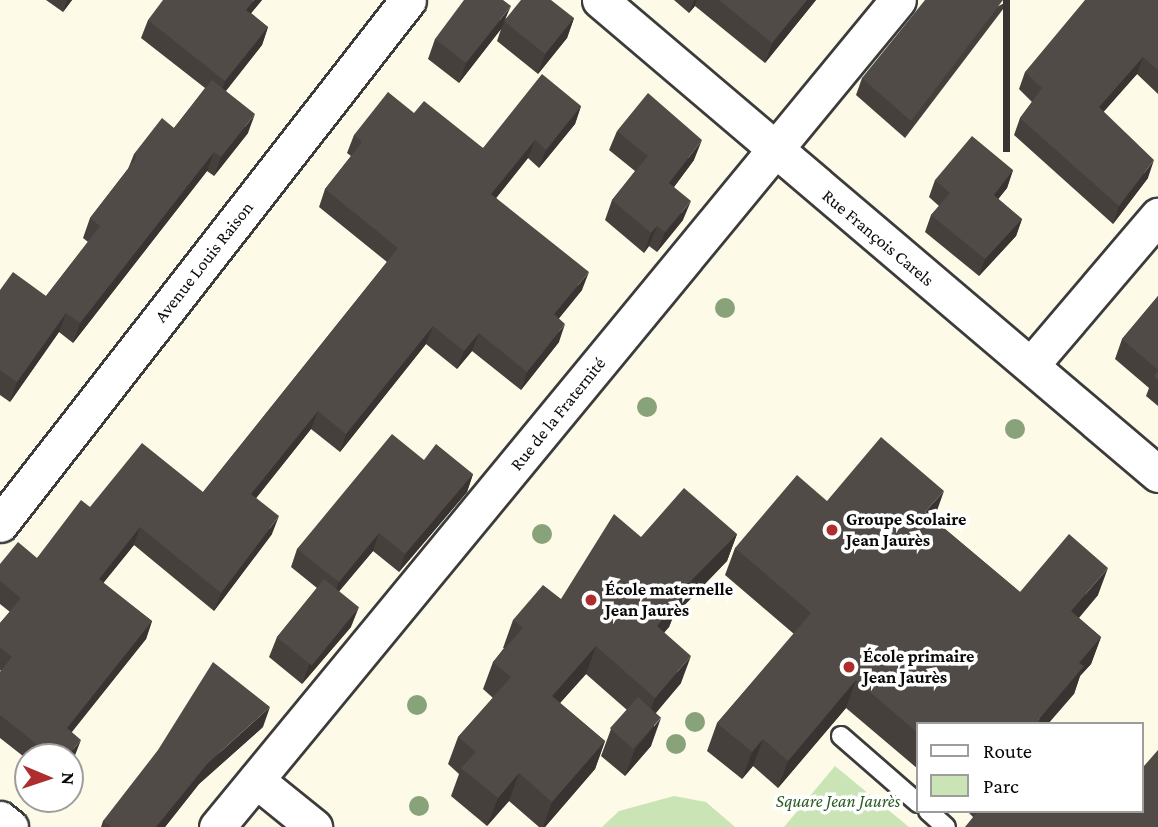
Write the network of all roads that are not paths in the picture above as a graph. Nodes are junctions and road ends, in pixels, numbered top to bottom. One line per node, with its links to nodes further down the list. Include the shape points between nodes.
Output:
1 (408, 0): 8 (street, Avenue Louis Raison)
2 (600, 0): 4 (street, Rue François Carels)
3 (898, 0): 4 (street, Rue de la Fraternité)
4 (775, 151): 6 (street, Rue François Carels); 10 (street, Rue de la Fraternité)
5 (1158, 216): 6 (street)
6 (1031, 365): 7 (street, Rue François Carels)
7 (1158, 474)
8 (0, 523)
9 (841, 736): 11 (lane)
10 (256, 780): 15 (street, Rue de la Fraternité); 16 (street)
11 (916, 801)
12 (930, 813): 17 (lane)
13 (0, 819): 14 (street)
14 (10, 827)
15 (217, 827)
16 (314, 827)
17 (946, 827)

